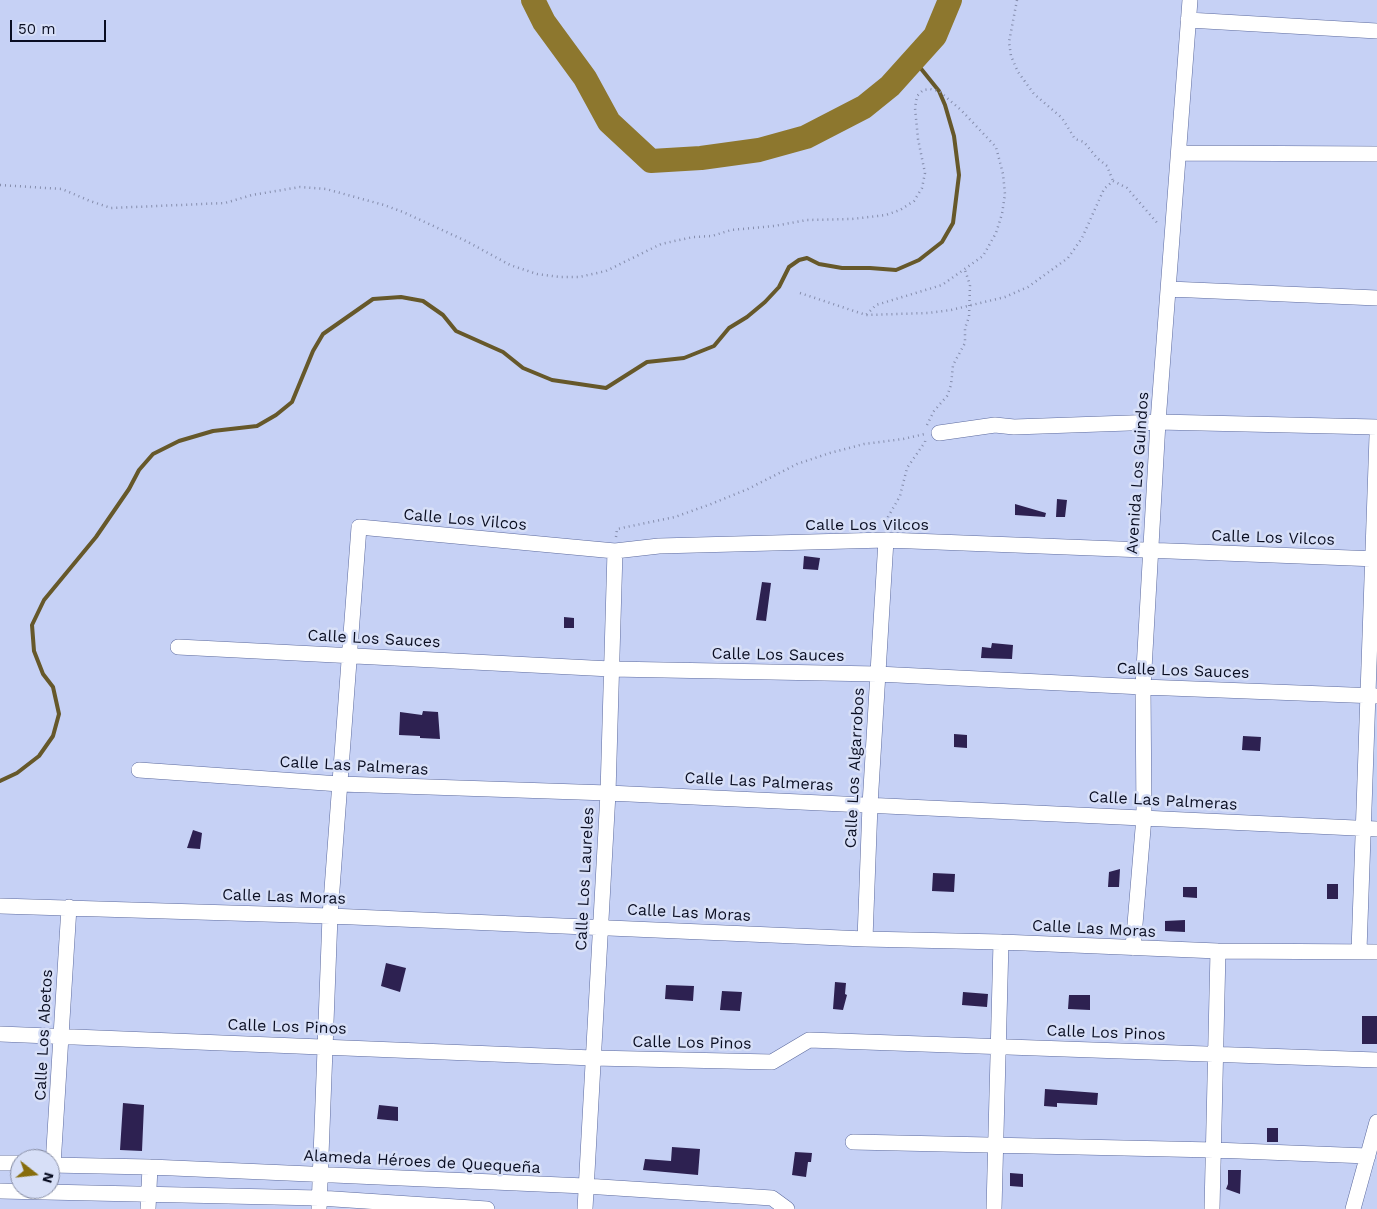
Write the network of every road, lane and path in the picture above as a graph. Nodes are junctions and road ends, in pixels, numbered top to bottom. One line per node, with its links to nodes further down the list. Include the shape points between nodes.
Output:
1 (1017, 0): 7 (path, via 1009,42 1018,72 1034,94 1062,118 1075,139 1084,142 1107,166)
2 (1190, 0): 3 (street, Avenida Los Guindos)
3 (1188, 20): 4 (street); 5 (street, Avenida Los Guindos)
4 (1377, 32)
5 (1179, 153): 6 (street); 9 (street, Avenida Los Guindos)
6 (1377, 154)
7 (1113, 181): 9 (path, via 1128,188 1161,228); 14 (path, via 1104,189 1082,238 1068,258 1028,287)
8 (0, 185): 10 (path, via 62,189 111,208 226,203 300,187 326,189 402,212 510,265 537,274 579,277 606,271 661,244 693,237 807,220 886,215 900,210 914,201 924,180 915,108 917,96 930,89 939,91 961,110 996,147 1003,174 1005,194 996,233 983,256)
9 (1173, 233): 11 (street, Avenida Los Guindos)
10 (965, 270): 14 (path, via 970,285); 15 (path, via 942,285 876,305)
11 (1169, 288): 13 (street); 16 (street, Avenida Los Guindos)
12 (800, 293): 15 (path)
13 (1377, 298)
14 (970, 306): 15 (path, via 928,313); 18 (path, via 965,343 953,365 947,396 926,426)
15 (866, 315)
16 (1158, 422): 17 (street); 18 (street, via 995,425); 22 (street, Avenida Los Guindos)
17 (1377, 427)
18 (933, 433): 20 (path, via 907,468 900,496 888,518); 21 (path, via 830,453 711,504 674,517 617,529)
19 (1377, 436): 23 (street)
20 (886, 540): 21 (street, Calle Los Vilcos, via 659,546); 22 (street, Calle Los Vilcos); 27 (street, Calle Los Algarrobos)
21 (615, 551): 25 (street, Calle Los Vilcos, via 359,527); 26 (street, Calle Los Laureles)
22 (1150, 551): 23 (street, Calle Los Vilcos); 28 (street, Avenida Los Guindos)
23 (1375, 559): 29 (street)
24 (178, 647): 25 (street, Calle Los Sauces)
25 (349, 656): 26 (street, Calle Los Sauces); 31 (street)
26 (611, 669): 27 (street, Calle Los Sauces); 32 (street, Calle Los Laureles)
27 (877, 674): 28 (street, Calle Los Sauces); 33 (street, Calle Los Algarrobos)
28 (1143, 688): 29 (street, Calle Los Sauces); 34 (street, Avenida Los Guindos)
29 (1373, 696): 35 (street)
30 (139, 770): 31 (street, Calle Las Palmeras)
31 (340, 784): 32 (street, Calle Las Palmeras); 38 (street)
32 (608, 793): 33 (street, Calle Las Palmeras); 39 (street, Calle Los Laureles)
33 (870, 805): 34 (street, Calle Las Palmeras); 40 (street, Calle Los Algarrobos)
34 (1144, 818): 35 (street, Calle Las Palmeras); 42 (street, Avenida Los Guindos)
35 (1371, 829): 44 (street)
36 (0, 906): 37 (street, Calle Las Moras)
37 (69, 907): 38 (street, Calle Las Moras); 47 (street, Calle Los Abetos)
38 (330, 916): 39 (street, Calle Las Moras); 48 (street)
39 (600, 927): 40 (street, Calle Las Moras); 51 (street, Calle Los Laureles)
40 (865, 939): 41 (street, Calle Las Moras)
41 (1001, 942): 42 (street, Calle Las Moras); 49 (street)
42 (1133, 948): 43 (street, Calle Las Moras)
43 (1218, 951): 44 (street, Calle Las Moras); 50 (street)
44 (1359, 951): 45 (street, Calle Las Moras)
45 (1377, 952)
46 (0, 1034): 47 (street, Calle Los Pinos)
47 (62, 1036): 48 (street, Calle Los Pinos); 56 (street, Calle Los Abetos)
48 (326, 1046): 51 (street, Calle Los Pinos); 61 (street)
49 (999, 1046): 50 (street, Calle Los Pinos); 51 (street, Calle Los Pinos, via 809,1040 772,1062); 55 (street)
50 (1216, 1054): 52 (street, Calle Los Pinos); 57 (street)
51 (593, 1058): 62 (street, Calle Los Laureles)
52 (1377, 1060)
53 (1377, 1122): 58 (street)
54 (853, 1142): 55 (street)
55 (996, 1146): 57 (street); 70 (street)
56 (53, 1149)
57 (1214, 1150): 58 (street); 71 (street)
58 (1368, 1156): 72 (street)
59 (60, 1165): 60 (street, Alameda Héroes de Quequeña)
60 (150, 1167): 61 (street, Alameda Héroes de Quequeña); 64 (street)
61 (320, 1174): 62 (street, Alameda Héroes de Quequeña); 65 (street)
62 (585, 1186): 68 (street, Calle Los Laureles); 69 (street, Alameda Héroes de Quequeña, via 772,1198)
63 (0, 1191): 64 (street)
64 (149, 1194): 65 (street); 66 (street)
65 (319, 1204): 67 (street)
66 (148, 1209)
67 (487, 1209)
68 (585, 1209)
69 (787, 1209)
70 (994, 1209)
71 (1212, 1209)
72 (1353, 1209)

